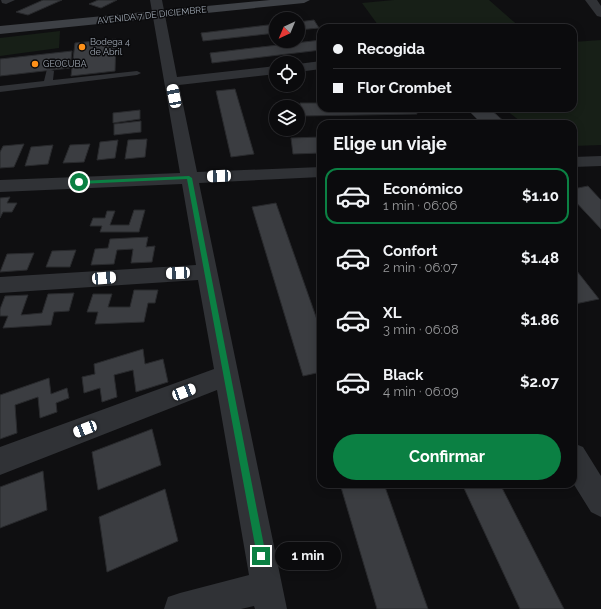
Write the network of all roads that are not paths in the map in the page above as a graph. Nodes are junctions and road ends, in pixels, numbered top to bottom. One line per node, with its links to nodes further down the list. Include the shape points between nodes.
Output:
1 (244, 0): 4 (main road, AVENIDA 7 DE DICIEMBRE)
2 (304, 0): 4 (main road, AVENIDA 7 DE DICIEMBRE)
3 (591, 0): 5 (street)
4 (157, 8): 6 (main road, AVENIDA 7 DE DICIEMBRE); 7 (main road, AVENIDA 7 DE DICIEMBRE); 13 (street)
5 (601, 14)
6 (0, 24)
7 (0, 30)
8 (317, 66): 9 (street)
9 (305, 67)
10 (50, 70): 14 (lane)
11 (269, 71): 13 (street)
12 (137, 72): 14 (lane)
13 (171, 82): 19 (street)
14 (48, 84): 15 (lane)
15 (0, 89)
16 (587, 161): 18 (street)
17 (317, 172): 19 (street)
18 (601, 175)
19 (189, 178): 20 (street); 21 (street)
20 (0, 186)
21 (207, 272): 22 (street); 23 (street)
22 (0, 284)
23 (227, 375): 24 (street); 27 (street)
24 (0, 461)
25 (577, 463): 26 (street)
26 (601, 502)
27 (269, 598): 28 (street)
28 (180, 609)

